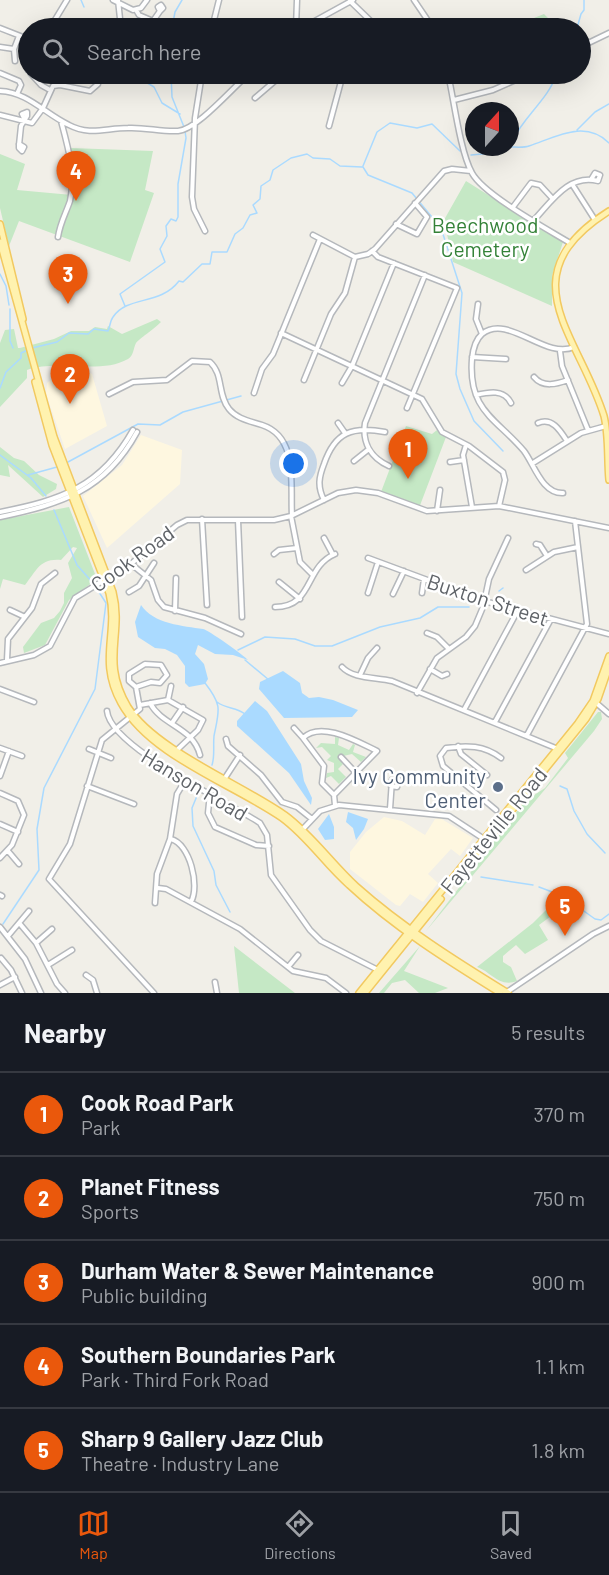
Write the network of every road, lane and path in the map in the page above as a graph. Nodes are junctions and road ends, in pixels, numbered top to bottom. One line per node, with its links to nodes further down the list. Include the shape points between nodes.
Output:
1 (67, 0): 11 (street)
2 (113, 0): 8 (street)
3 (146, 0): 9 (street)
4 (219, 0): 15 (street)
5 (297, 0): 16 (street)
6 (414, 0): 19 (street)
7 (350, 1): 17 (street); 18 (street)
8 (119, 2): 9 (street); 12 (street)
9 (136, 10): 13 (street)
10 (159, 11): 14 (street)
11 (56, 18)
12 (120, 18)
13 (146, 18)
14 (155, 18)
15 (214, 18)
16 (296, 18)
17 (320, 18)
18 (368, 18)
19 (426, 18)
20 (0, 28): 22 (street)
21 (609, 33): 24 (street)
22 (18, 36)
23 (18, 39): 26 (street)
24 (591, 42)
25 (1, 45): 26 (street)
26 (14, 49): 27 (street)
27 (15, 61)
28 (0, 73): 29 (street)
29 (18, 81)
30 (20, 84): 43 (street)
31 (40, 84): 41 (street)
32 (60, 84): 41 (street)
33 (60, 84): 34 (street, via 90,91)
34 (97, 84)
35 (201, 84): 50 (street)
36 (238, 84): 50 (street)
37 (270, 84): 44 (street)
38 (340, 84): 51 (street)
39 (450, 84): 45 (street)
40 (506, 84): 45 (street)
41 (50, 90): 46 (street)
42 (0, 91): 43 (street)
43 (17, 94): 46 (street)
44 (255, 98)
45 (454, 100): 53 (street)
46 (43, 108): 48 (street); 49 (street, via 32,123)
47 (0, 115): 49 (street)
48 (61, 120): 50 (street, via 94,132 126,128 177,131); 66 (street, via 72,179)
49 (23, 121): 52 (street)
50 (195, 125): 64 (street, via 192,204)
51 (329, 126)
52 (19, 144)
53 (471, 171): 57 (street, via 445,170); 58 (street, via 483,187)
54 (592, 178): 55 (street)
55 (572, 184): 56 (street); 61 (street)
56 (552, 198): 58 (street, via 537,183 528,184); 60 (street)
57 (414, 203): 63 (street); 63 (street, via 427,217 417,234)
58 (513, 207): 60 (street)
59 (609, 211): 61 (main road)
60 (534, 220): 69 (street)
61 (595, 220): 69 (main road)
62 (0, 224): 75 (main road)
63 (396, 224): 70 (street)
64 (205, 231)
65 (313, 236): 67 (street)
66 (58, 237)
67 (320, 239): 71 (street); 76 (street)
68 (0, 242): 75 (main road)
69 (570, 243): 78 (main road, via 560,264 555,290 560,318)
70 (372, 251): 71 (street); 72 (street)
71 (355, 257): 79 (street, via 345,294 331,314)
72 (394, 263): 73 (street); 83 (street)
73 (425, 275): 86 (street); 91 (street, via 457,288)
74 (478, 304): 77 (street, via 476,319)
75 (24, 329): 114 (main road, via 49,433)
76 (281, 333): 79 (street); 89 (street)
77 (482, 334): 80 (street, via 504,329); 81 (street)
78 (574, 347): 80 (street); 97 (main road)
79 (316, 350): 83 (street); 85 (street)
80 (560, 351): 87 (street)
81 (472, 357): 82 (street); 92 (street)
82 (506, 359)
83 (351, 366): 86 (street); 88 (street)
84 (534, 377): 87 (street, via 548,384)
85 (304, 380)
86 (382, 380): 91 (street); 100 (street)
87 (568, 380): 98 (street)
88 (342, 382)
89 (254, 393)
90 (109, 394): 120 (street, via 134,382 167,380 192,361 210,362 218,371 222,397 230,411 274,430 285,443 290,456)
91 (413, 394): 94 (street); 104 (street, via 425,402 442,432)
92 (476, 395): 93 (street, via 498,393); 109 (street, via 488,417)
93 (511, 403)
94 (407, 408)
95 (338, 423): 102 (street)
96 (538, 423): 103 (street, via 553,424)
97 (606, 426): 98 (street); 111 (main road)
98 (588, 430): 103 (street)
99 (135, 431): 114 (street, via 111,469)
100 (364, 431): 101 (street); 102 (street); 105 (street)
101 (385, 432)
102 (345, 433): 115 (street, via 331,445 320,475)
103 (567, 441): 109 (street)
104 (466, 445): 106 (street); 116 (street, via 504,474)
105 (369, 449): 107 (street); 110 (street)
106 (464, 460): 108 (street); 117 (street)
107 (354, 461)
108 (450, 462)
109 (532, 463): 113 (street, via 547,486)
110 (389, 466)
111 (609, 480)
112 (440, 490): 118 (street)
113 (562, 493)
114 (73, 494): 119 (street); 142 (main road)
115 (324, 500): 118 (street, Cook Road, via 345,491 366,490 416,509); 120 (street, Cook Road)
116 (499, 506): 117 (street, Cook Road); 123 (street, Cook Road)
117 (472, 507): 118 (street, Cook Road)
118 (437, 511)
119 (0, 515)
120 (291, 516): 122 (street, Cook Road); 129 (street)
121 (202, 519): 122 (street, Cook Road); 135 (street, Cook Road, via 177,525); 151 (street)
122 (238, 520): 157 (street)
123 (575, 521): 124 (street, Cook Road); 128 (street)
124 (609, 528)
125 (324, 538): 139 (street, via 334,555 322,562)
126 (508, 538): 150 (street, via 489,579)
127 (536, 544): 131 (street)
128 (578, 547): 131 (street); 159 (street)
129 (297, 548): 130 (street); 139 (street, via 302,565)
130 (274, 554)
131 (547, 556): 136 (street)
132 (368, 558): 133 (street, Buxton Street)
133 (378, 562): 137 (street, Buxton Street); 146 (street)
134 (154, 563): 140 (street)
135 (131, 564): 140 (street); 142 (street, Cook Road)
136 (526, 570)
137 (404, 571): 143 (street, Buxton Street); 148 (street)
138 (55, 573): 156 (street, via 41,584)
139 (313, 575): 149 (street)
140 (145, 576): 145 (street); 155 (street, via 154,585 159,603)
141 (176, 578): 155 (street)
142 (106, 579): 166 (street, Cook Road, via 70,603 50,646 34,655); 174 (main road, via 116,607 112,652); 188 (main road, via 112,604 110,672 117,696)
143 (424, 579): 147 (street); 150 (street, Buxton Street)
144 (279, 582): 149 (street)
145 (129, 592)
146 (368, 593)
147 (422, 593)
148 (393, 594)
149 (300, 599): 152 (street, via 289,606)
150 (484, 601): 154 (street, Buxton Street); 164 (street, via 472,630)
151 (207, 605)
152 (275, 607)
153 (10, 610): 156 (street)
154 (518, 610): 158 (street, Buxton Street); 185 (street)
155 (175, 611): 161 (street, via 205,618)
156 (25, 617): 166 (street, via 8,639)
157 (242, 617)
158 (551, 619): 159 (street, Buxton Street); 189 (street)
159 (586, 628): 162 (street, Buxton Street); 193 (street)
160 (427, 633): 164 (street)
161 (241, 634)
162 (609, 634)
163 (377, 648): 172 (street)
164 (448, 648): 170 (street)
165 (609, 656): 181 (main road, Fayetteville Road)
166 (7, 660): 167 (street, Cook Road)
167 (0, 663)
168 (342, 667): 172 (street)
169 (609, 667): 181 (main road, Fayetteville Road)
170 (430, 669): 171 (street, via 442,676); 178 (street)
171 (447, 674)
172 (360, 675): 178 (street, via 392,681)
173 (128, 680): 174 (street); 176 (street); 176 (street, via 130,672 141,665 163,667 167,675 160,683)
174 (119, 683): 188 (main road)
175 (171, 686): 179 (street)
176 (136, 687): 183 (street)
177 (0, 689): 180 (street)
178 (417, 693): 185 (street)
179 (168, 700): 182 (street); 184 (street)
180 (34, 702)
181 (594, 702): 187 (street); 201 (main road, Fayetteville Road); 231 (main road, Fayetteville Road, via 583,723)
182 (150, 703): 183 (street); 190 (street, via 157,716)
183 (140, 705): 188 (street)
184 (183, 707): 190 (street); 194 (street, via 203,720)
185 (464, 710): 189 (street)
186 (106, 711): 192 (street)
187 (609, 714)
188 (132, 716): 192 (street); 202 (main road); 228 (main road, via 152,740)
189 (495, 722): 193 (street)
190 (172, 723): 194 (street)
191 (294, 728): 195 (street)
192 (114, 729): 205 (street, via 102,740); 216 (street, Hanson Road, via 136,750)
193 (527, 735): 201 (street)
194 (189, 736): 202 (street); 206 (street)
195 (303, 738): 204 (street, via 307,734 332,732); 221 (street, via 324,766 322,783)
196 (226, 739): 207 (street, via 228,746)
197 (383, 745): 204 (street)
198 (458, 746): 211 (street, via 479,747); 213 (street, via 461,754); 225 (street, via 444,749 440,763)
199 (0, 748): 203 (street)
200 (89, 749): 205 (street)
201 (558, 749): 231 (main road, Fayetteville Road)
202 (177, 750): 215 (main road)
203 (9, 751): 208 (street); 214 (street)
204 (377, 751): 212 (street)
205 (97, 752): 210 (street); 217 (street)
206 (200, 754)
207 (240, 755): 215 (street); 226 (street, via 282,802 297,807)
208 (22, 756)
209 (341, 757): 212 (street)
210 (111, 758)
211 (501, 758)
212 (356, 773): 221 (street)
213 (487, 775)
214 (0, 776)
215 (225, 778): 228 (main road, via 283,814)
216 (186, 779): 220 (street, Hanson Road); 230 (street, via 178,790)
217 (87, 786): 222 (street); 262 (street, via 70,844 49,880)
218 (391, 786): 224 (street)
219 (0, 793): 229 (street, via 22,806 24,815)
220 (210, 793): 232 (street, Hanson Road, via 260,823); 232 (street, via 208,813 215,827 256,845)
221 (334, 795): 223 (street)
222 (134, 804)
223 (335, 805): 224 (street); 226 (street)
224 (390, 809): 231 (street, via 449,816)
225 (496, 810)
226 (312, 819): 228 (street)
227 (0, 824): 229 (street)
228 (301, 831): 244 (main road, via 356,886)
229 (18, 832): 233 (street)
230 (170, 839): 236 (street, via 159,868); 237 (street, via 178,841 185,850 196,885)
231 (486, 840): 244 (main road, Fayetteville Road)
232 (269, 846): 252 (street, Hanson Road, via 272,875 310,930 323,942)
233 (8, 851): 234 (street); 235 (street)
234 (0, 858)
235 (19, 864)
236 (158, 888): 237 (street); 238 (street)
237 (191, 902): 251 (street, via 240,929)
238 (155, 903)
239 (29, 912): 240 (street)
240 (20, 924): 245 (street); 246 (street)
241 (609, 926): 268 (street)
242 (0, 927): 245 (street)
243 (52, 929): 246 (street)
244 (413, 932): 252 (main road, Fayetteville Road); 267 (main road, Fayetteville Road); 268 (main road)
245 (8, 936): 259 (street, via 30,968)
246 (36, 943): 250 (street)
247 (72, 950): 250 (street)
248 (298, 955): 251 (street)
249 (1, 958): 254 (street)
250 (48, 965): 260 (street)
251 (288, 968): 257 (street, via 326,978)
252 (379, 970): 266 (main road, Fayetteville Road)
253 (86, 975): 261 (street, via 93,980)
254 (15, 977): 256 (street); 258 (street)
255 (215, 982): 263 (street)
256 (0, 985)
257 (341, 988): 264 (street); 265 (street)
258 (22, 993)
259 (40, 993)
260 (64, 993)
261 (97, 993)
262 (154, 993)
263 (217, 993)
264 (337, 993)
265 (346, 993)
266 (359, 993)
267 (365, 993)
268 (505, 993)

